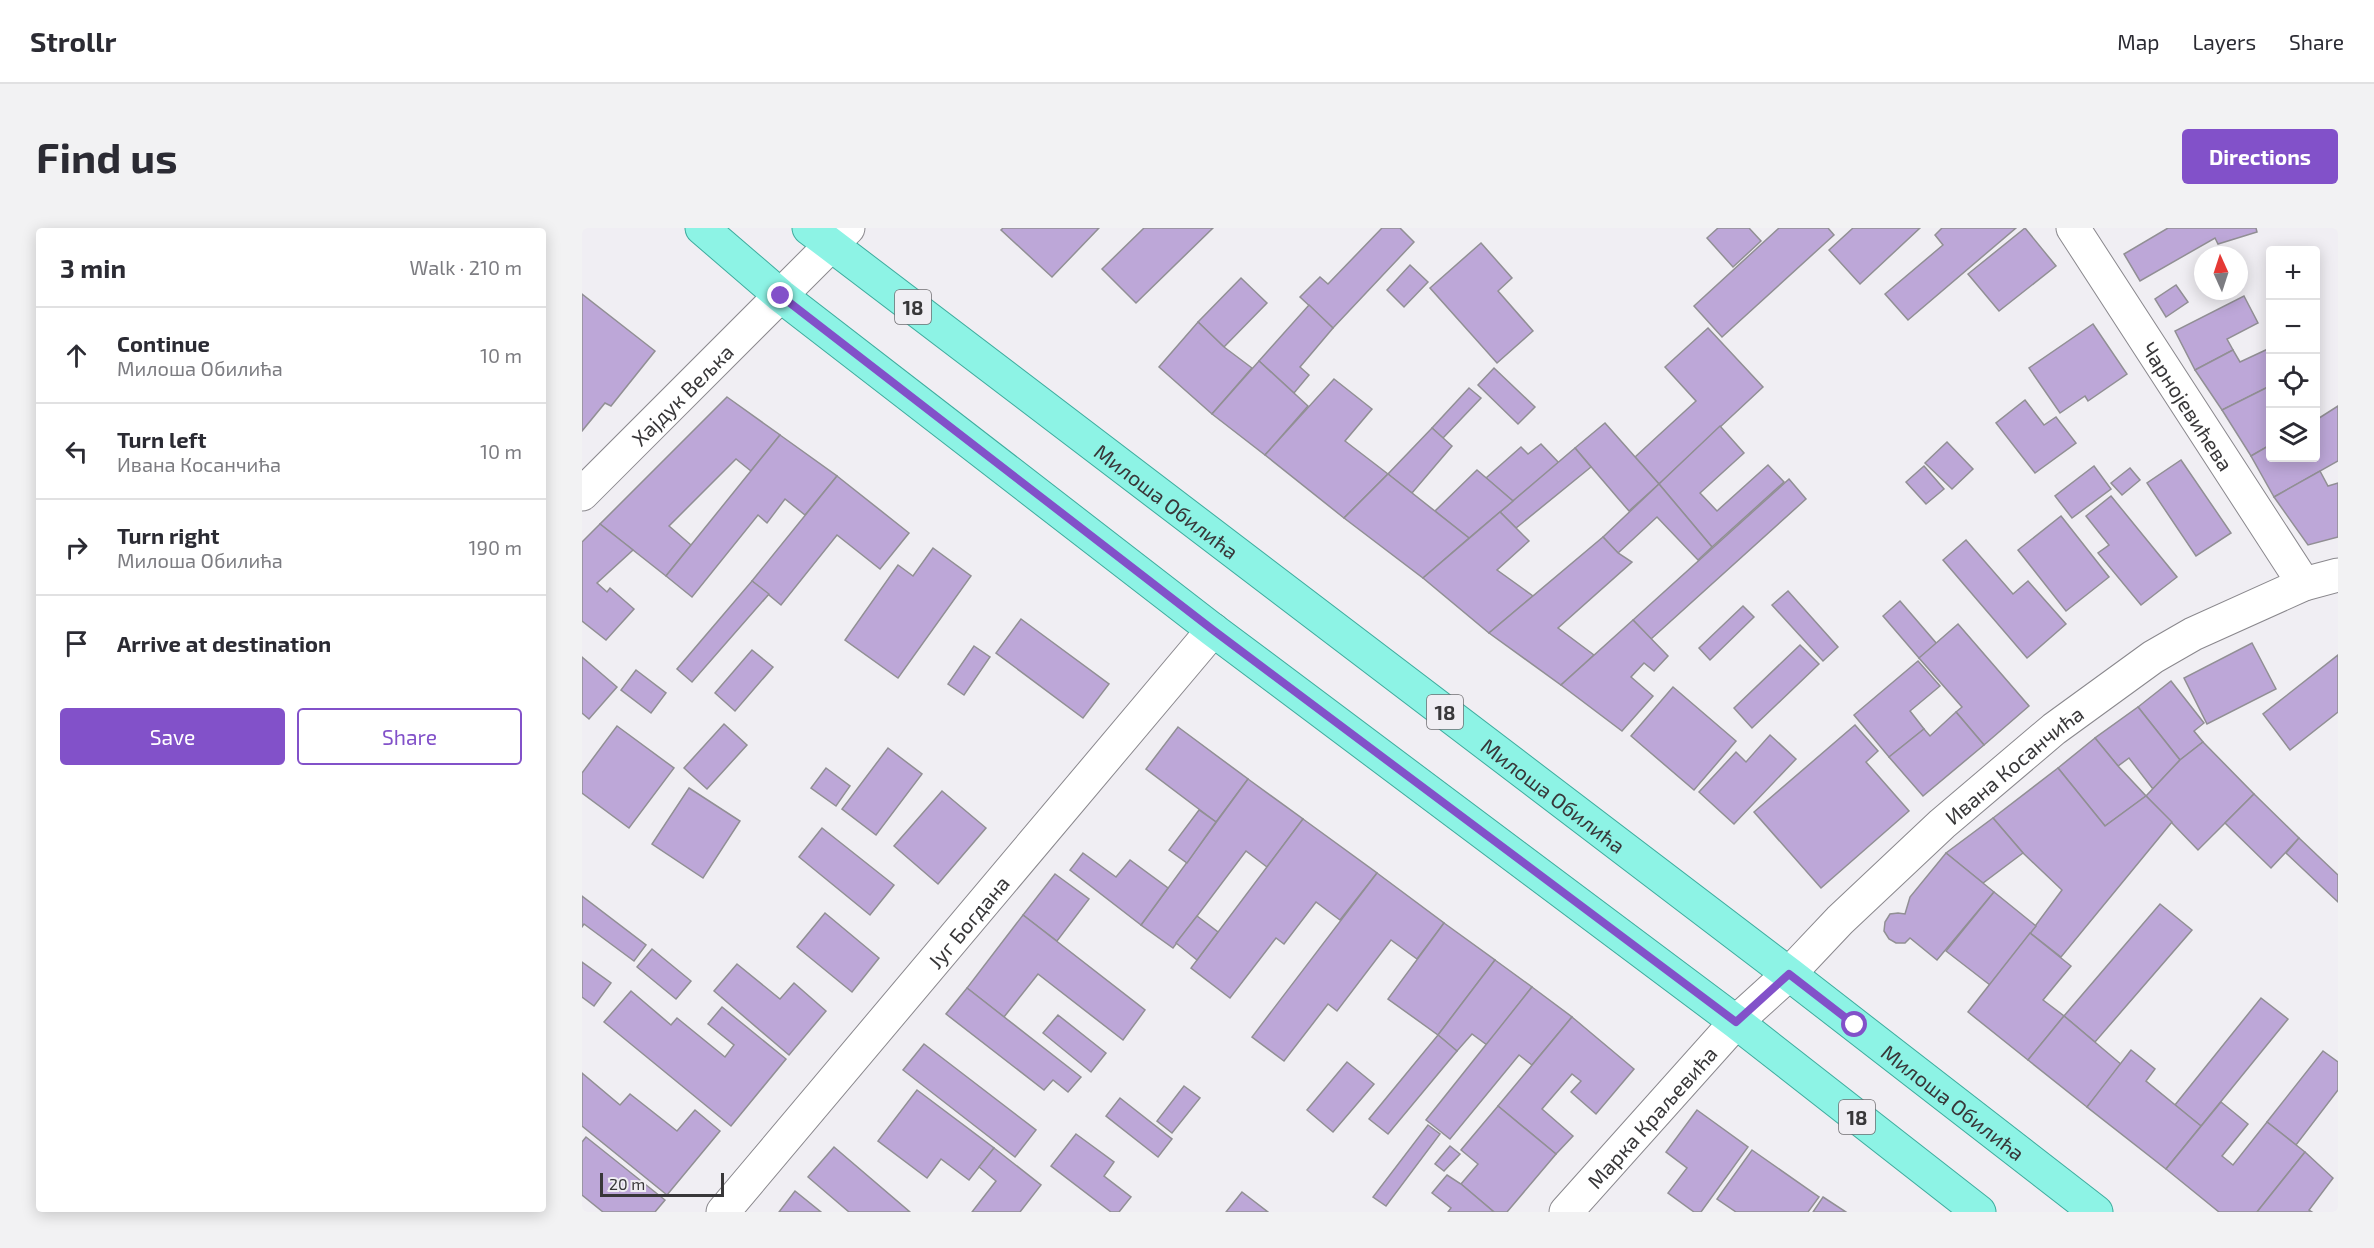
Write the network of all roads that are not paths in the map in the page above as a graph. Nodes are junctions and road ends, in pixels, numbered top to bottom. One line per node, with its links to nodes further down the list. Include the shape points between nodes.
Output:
1 (702, 228): 4 (main road, 18)
2 (2073, 228): 7 (street, Чарнојевићева)
3 (829, 234): 4 (street, Хајдук Вељка); 9 (main road, Милоша Обилића / 18)
4 (781, 296): 5 (street, Хајдук Вељка); 8 (main road, 18)
5 (582, 494)
6 (2338, 574): 7 (street, Ивана Косанчића)
7 (2304, 584): 9 (street, Ивана Косанчића, via 2193,634 2153,657 2054,729 1942,824)
8 (1213, 630): 10 (main road, 18); 11 (street, Југ Богдана)
9 (1789, 974): 10 (street, Ивана Косанчића); 14 (main road, Милоша Обилића / 18)
10 (1736, 1022): 12 (street, Марка Краљевића); 13 (main road, 18)
11 (723, 1212)
12 (1566, 1212)
13 (1979, 1212)
14 (2096, 1212)

